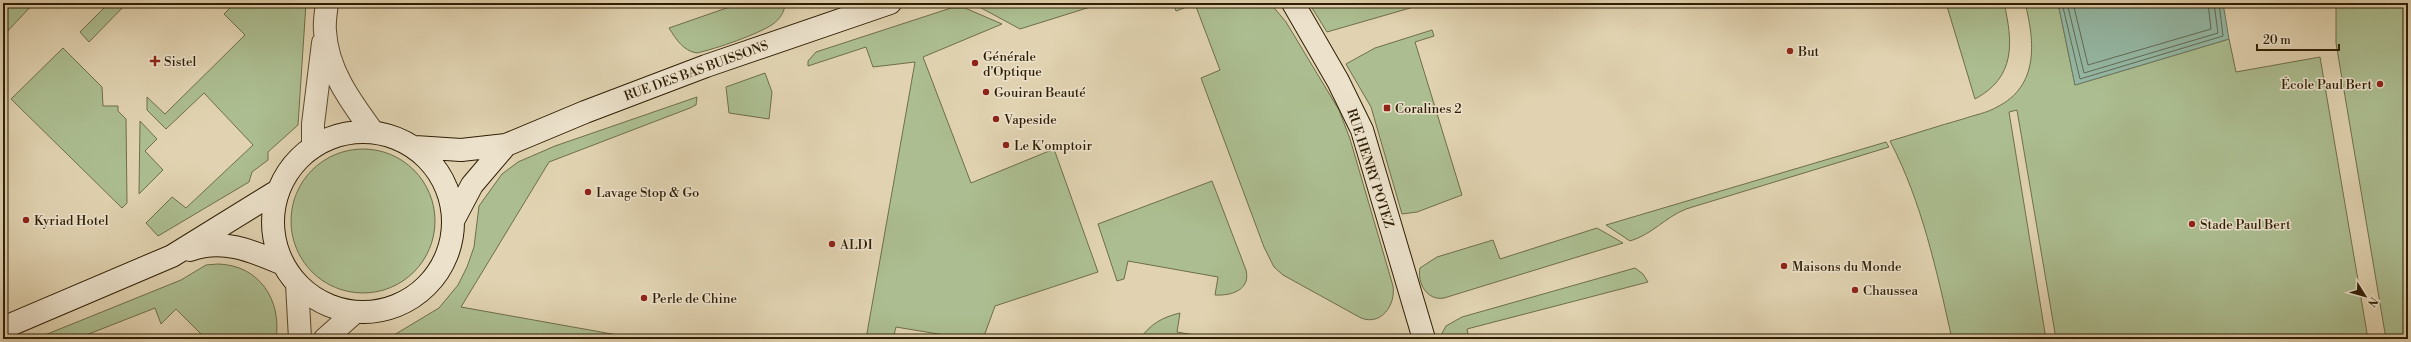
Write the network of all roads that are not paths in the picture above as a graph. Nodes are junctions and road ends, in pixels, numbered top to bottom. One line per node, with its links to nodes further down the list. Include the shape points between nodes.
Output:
1 (327, 3): 4 (street)
2 (890, 3): 6 (street, RUE DES BAS BUISSONS, via 724,59)
3 (1292, 5): 18 (street, RUE HENRY POTEZ, via 1338,81 1362,130)
4 (325, 32): 5 (street, via 338,79); 7 (street, via 313,124)
5 (372, 132): 7 (street, via 341,134); 8 (street, via 395,137)
6 (506, 145): 8 (street, RUE DES BAS BUISSONS, via 460,150); 10 (street, RUE DES BAS BUISSONS, via 472,185)
7 (313, 147): 9 (street, via 292,166)
8 (415, 147): 10 (street, via 431,161 443,178 451,198)
9 (279, 190): 11 (street); 12 (street, via 275,202 273,228 274,240)
10 (454, 219): 14 (street, via 449,249 435,276 425,288 413,297 386,309)
11 (172, 256): 12 (street, via 199,246 224,244 253,251); 15 (street)
12 (283, 264): 13 (street)
13 (297, 284): 14 (street, via 324,303); 16 (street)
14 (355, 312): 17 (street)
15 (3, 328)
16 (300, 339)
17 (324, 339)
18 (1424, 339)

